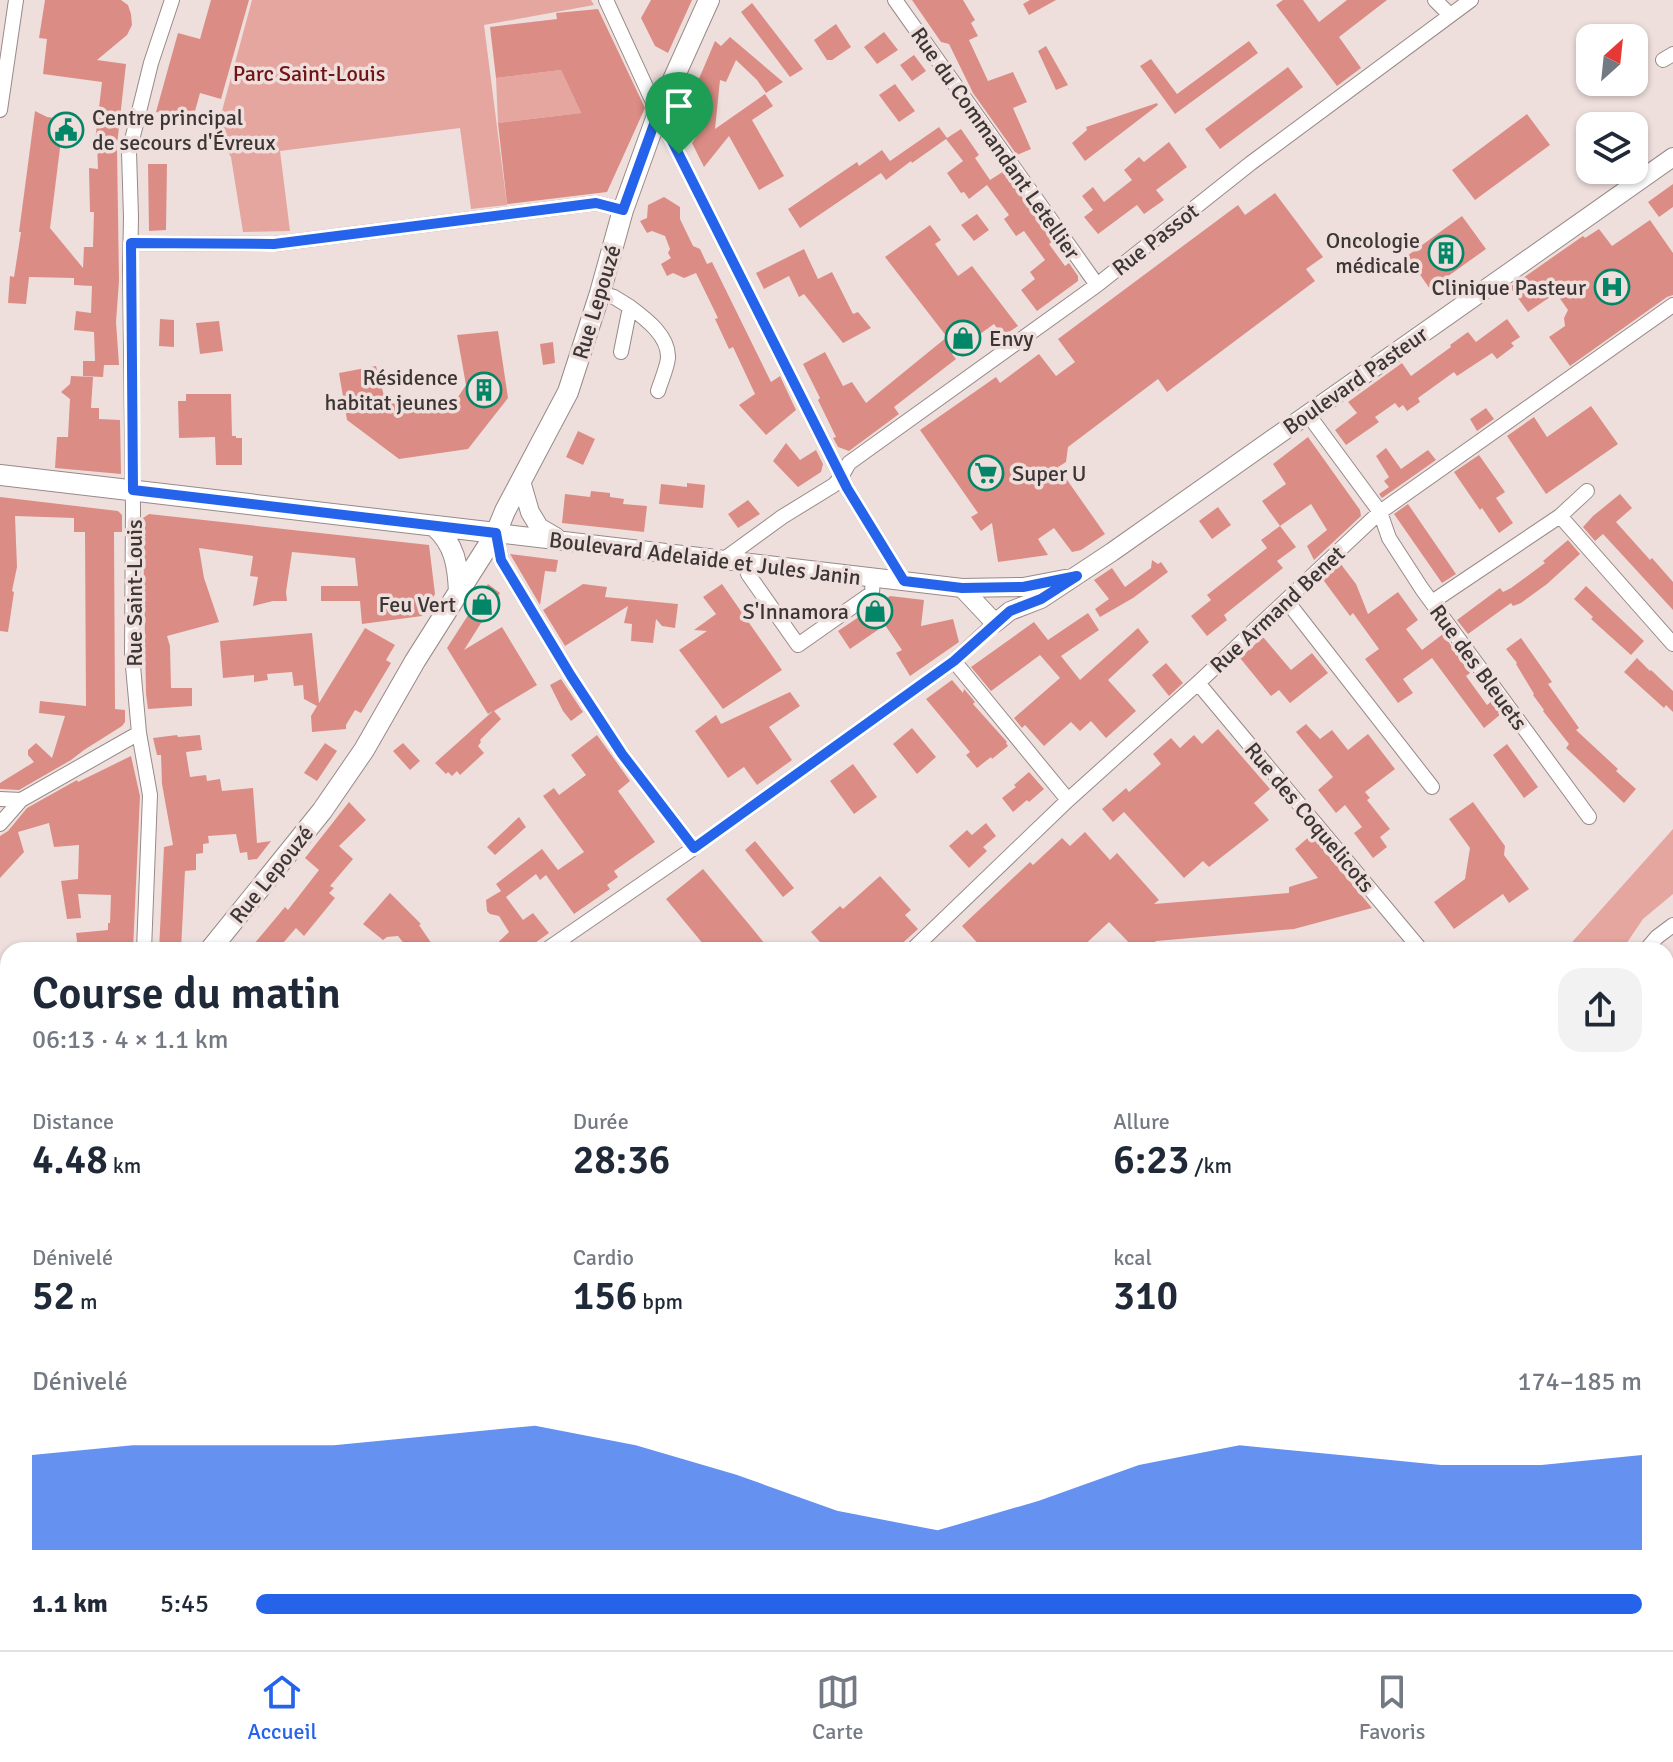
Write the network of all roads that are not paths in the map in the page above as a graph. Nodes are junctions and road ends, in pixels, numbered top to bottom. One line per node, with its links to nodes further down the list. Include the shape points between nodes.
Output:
1 (16, 0): 9 (street)
2 (172, 0): 13 (street, Rue Saint-Louis, via 129,152)
3 (606, 0): 10 (street)
4 (709, 0): 10 (main road, Rue Lepouzé)
5 (895, 0): 14 (street, Rue du Commandant Letellier)
6 (1435, 0): 8 (street)
7 (1471, 0): 8 (street, Rue Passot)
8 (1450, 15): 14 (street, Rue Passot)
9 (0, 110)
10 (658, 113): 12 (main road, Rue Lepouzé); 22 (street)
11 (1673, 157): 20 (street, Boulevard Pasteur)
12 (623, 210): 13 (street, via 596,203 274,244); 15 (main road, Rue Lepouzé)
13 (131, 243): 24 (street, Rue Saint-Louis)
14 (1097, 285): 22 (street, Rue Passot, via 849,463)
15 (600, 293): 17 (street); 23 (main road, Rue Lepouzé, via 568,392)
16 (1673, 305): 26 (street, Rue Armand Benet)
17 (630, 307): 18 (street); 19 (street, via 661,336 668,358)
18 (621, 352)
19 (658, 391)
20 (1307, 413): 26 (street, Rue des Bleuets); 33 (street, Boulevard Pasteur)
21 (0, 475): 24 (main road)
22 (841, 477): 31 (street, Rue Passot); 35 (street)
23 (521, 481): 29 (main road, Rue Lepouzé); 30 (street, via 539,527)
24 (133, 490): 28 (main road); 44 (street, Rue Saint-Louis, via 132,655)
25 (1587, 491): 27 (street)
26 (1380, 512): 38 (street, Rue Armand Benet); 39 (street, Rue des Bleuets, via 1389,538)
27 (1560, 516): 39 (street); 41 (street)
28 (434, 526): 29 (main road); 37 (main road, via 447,537 453,553)
29 (496, 533): 30 (street, Boulevard Adelaide et Jules Janin); 37 (main road, Rue Lepouzé); 51 (street, via 501,560 571,676)
30 (562, 541): 31 (street, Boulevard Adelaide et Jules Janin)
31 (723, 560): 32 (street, Boulevard Adelaide et Jules Janin)
32 (748, 563): 34 (street, Boulevard Adelaide et Jules Janin); 34 (street, via 748,574 798,645 872,593)
33 (1077, 576): 36 (street, Boulevard Adelaide et Jules Janin, via 1023,587); 40 (street)
34 (873, 577): 35 (street, Boulevard Adelaide et Jules Janin)
35 (904, 581): 36 (street, Boulevard Adelaide et Jules Janin)
36 (962, 588): 40 (street)
37 (459, 593): 54 (main road, Rue Lepouzé, via 322,811)
38 (1286, 600): 43 (street, Rue Armand Benet); 45 (street)
39 (1432, 602): 49 (street, Rue des Bleuets)
40 (995, 623): 42 (street)
41 (1673, 644)
42 (954, 661): 48 (street); 51 (street)
43 (1198, 683): 48 (street, Rue Armand Benet); 57 (street, Rue des Coquelicots)
44 (139, 733): 47 (street); 53 (street, Rue Saint-Louis, via 150,795)
45 (1432, 787)
46 (0, 799): 47 (street)
47 (21, 800): 50 (street)
48 (1068, 800): 56 (street, Rue Armand Benet)
49 (1589, 817)
50 (0, 824)
51 (694, 848): 55 (street)
52 (1673, 925): 58 (street)
53 (144, 942)
54 (216, 942)
55 (558, 942)
56 (920, 942)
57 (1414, 942)
58 (1653, 942)

